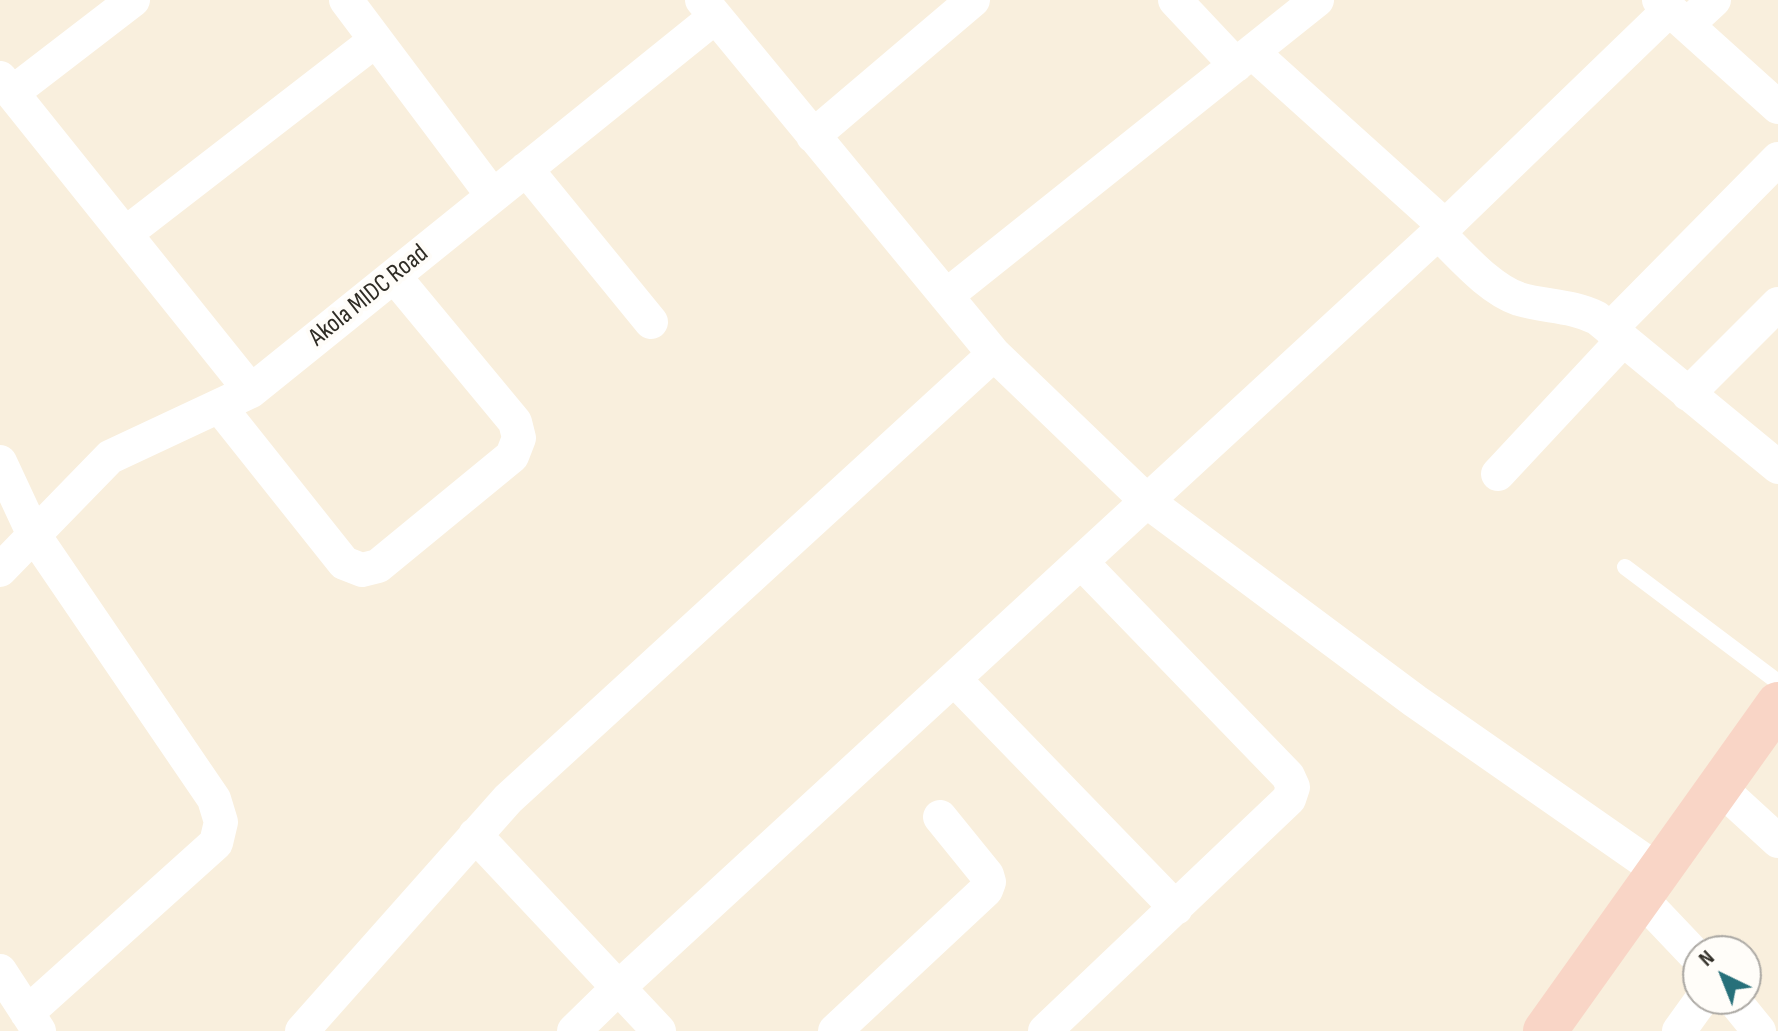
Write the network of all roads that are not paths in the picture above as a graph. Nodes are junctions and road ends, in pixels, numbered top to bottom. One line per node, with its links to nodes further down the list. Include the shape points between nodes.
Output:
1 (133, 0): 11 (street)
2 (346, 0): 9 (street)
3 (973, 0): 13 (street)
4 (1175, 0): 10 (street)
5 (1317, 0): 10 (street)
6 (1714, 0): 8 (street)
7 (708, 8): 13 (street); 15 (street, Akola MIDC Road)
8 (1672, 12): 12 (street); 17 (street)
9 (376, 40): 16 (street); 18 (street)
10 (1244, 59): 17 (street); 20 (street)
11 (6, 85): 18 (street)
12 (1778, 107)
13 (813, 136): 20 (street)
14 (1778, 159): 23 (street)
15 (526, 169): 16 (street, Akola MIDC Road); 22 (street)
16 (493, 196): 19 (street, Akola MIDC Road)
17 (1441, 230): 23 (street, via 1507,294 1581,310); 31 (street)
18 (125, 234): 25 (street)
19 (394, 276): 25 (street, Akola MIDC Road); 27 (street, via 515,422 519,438 512,456 378,566 362,570 344,563)
20 (946, 296): 24 (street)
21 (1778, 304): 26 (street)
22 (651, 322)
23 (1616, 335): 26 (street); 30 (street)
24 (994, 354): 31 (street); 41 (street)
25 (251, 391): 27 (street, Akola MIDC Road)
26 (1688, 394): 29 (street)
27 (219, 406): 32 (street, Akola MIDC Road, via 110,457)
28 (0, 462): 32 (street)
29 (1778, 467)
30 (1498, 474)
31 (1148, 502): 33 (street); 43 (street)
32 (34, 535): 35 (street, Akola MIDC Road); 49 (street, via 214,799 221,822 216,843)
33 (1082, 563): 36 (street); 44 (street, via 1293,787 1289,799)
34 (1625, 567): 37 (lane)
35 (0, 570)
36 (955, 680): 44 (street); 47 (street)
37 (1778, 682)
38 (1778, 704): 39 (main road)
39 (1719, 787): 42 (street); 43 (main road)
40 (940, 817): 53 (street, via 987,875 986,890)
41 (475, 835): 47 (street); 50 (street)
42 (1778, 841)
43 (1650, 884): 45 (street); 55 (main road)
44 (1176, 908): 54 (street)
45 (1683, 935)
46 (3, 982): 49 (street)
47 (618, 988): 51 (street); 52 (street)
48 (1746, 1015): 56 (street)
49 (33, 1022)
50 (318, 1025)
51 (574, 1031)
52 (659, 1031)
53 (835, 1031)
54 (1045, 1031)
55 (1545, 1031)
56 (1759, 1031)

